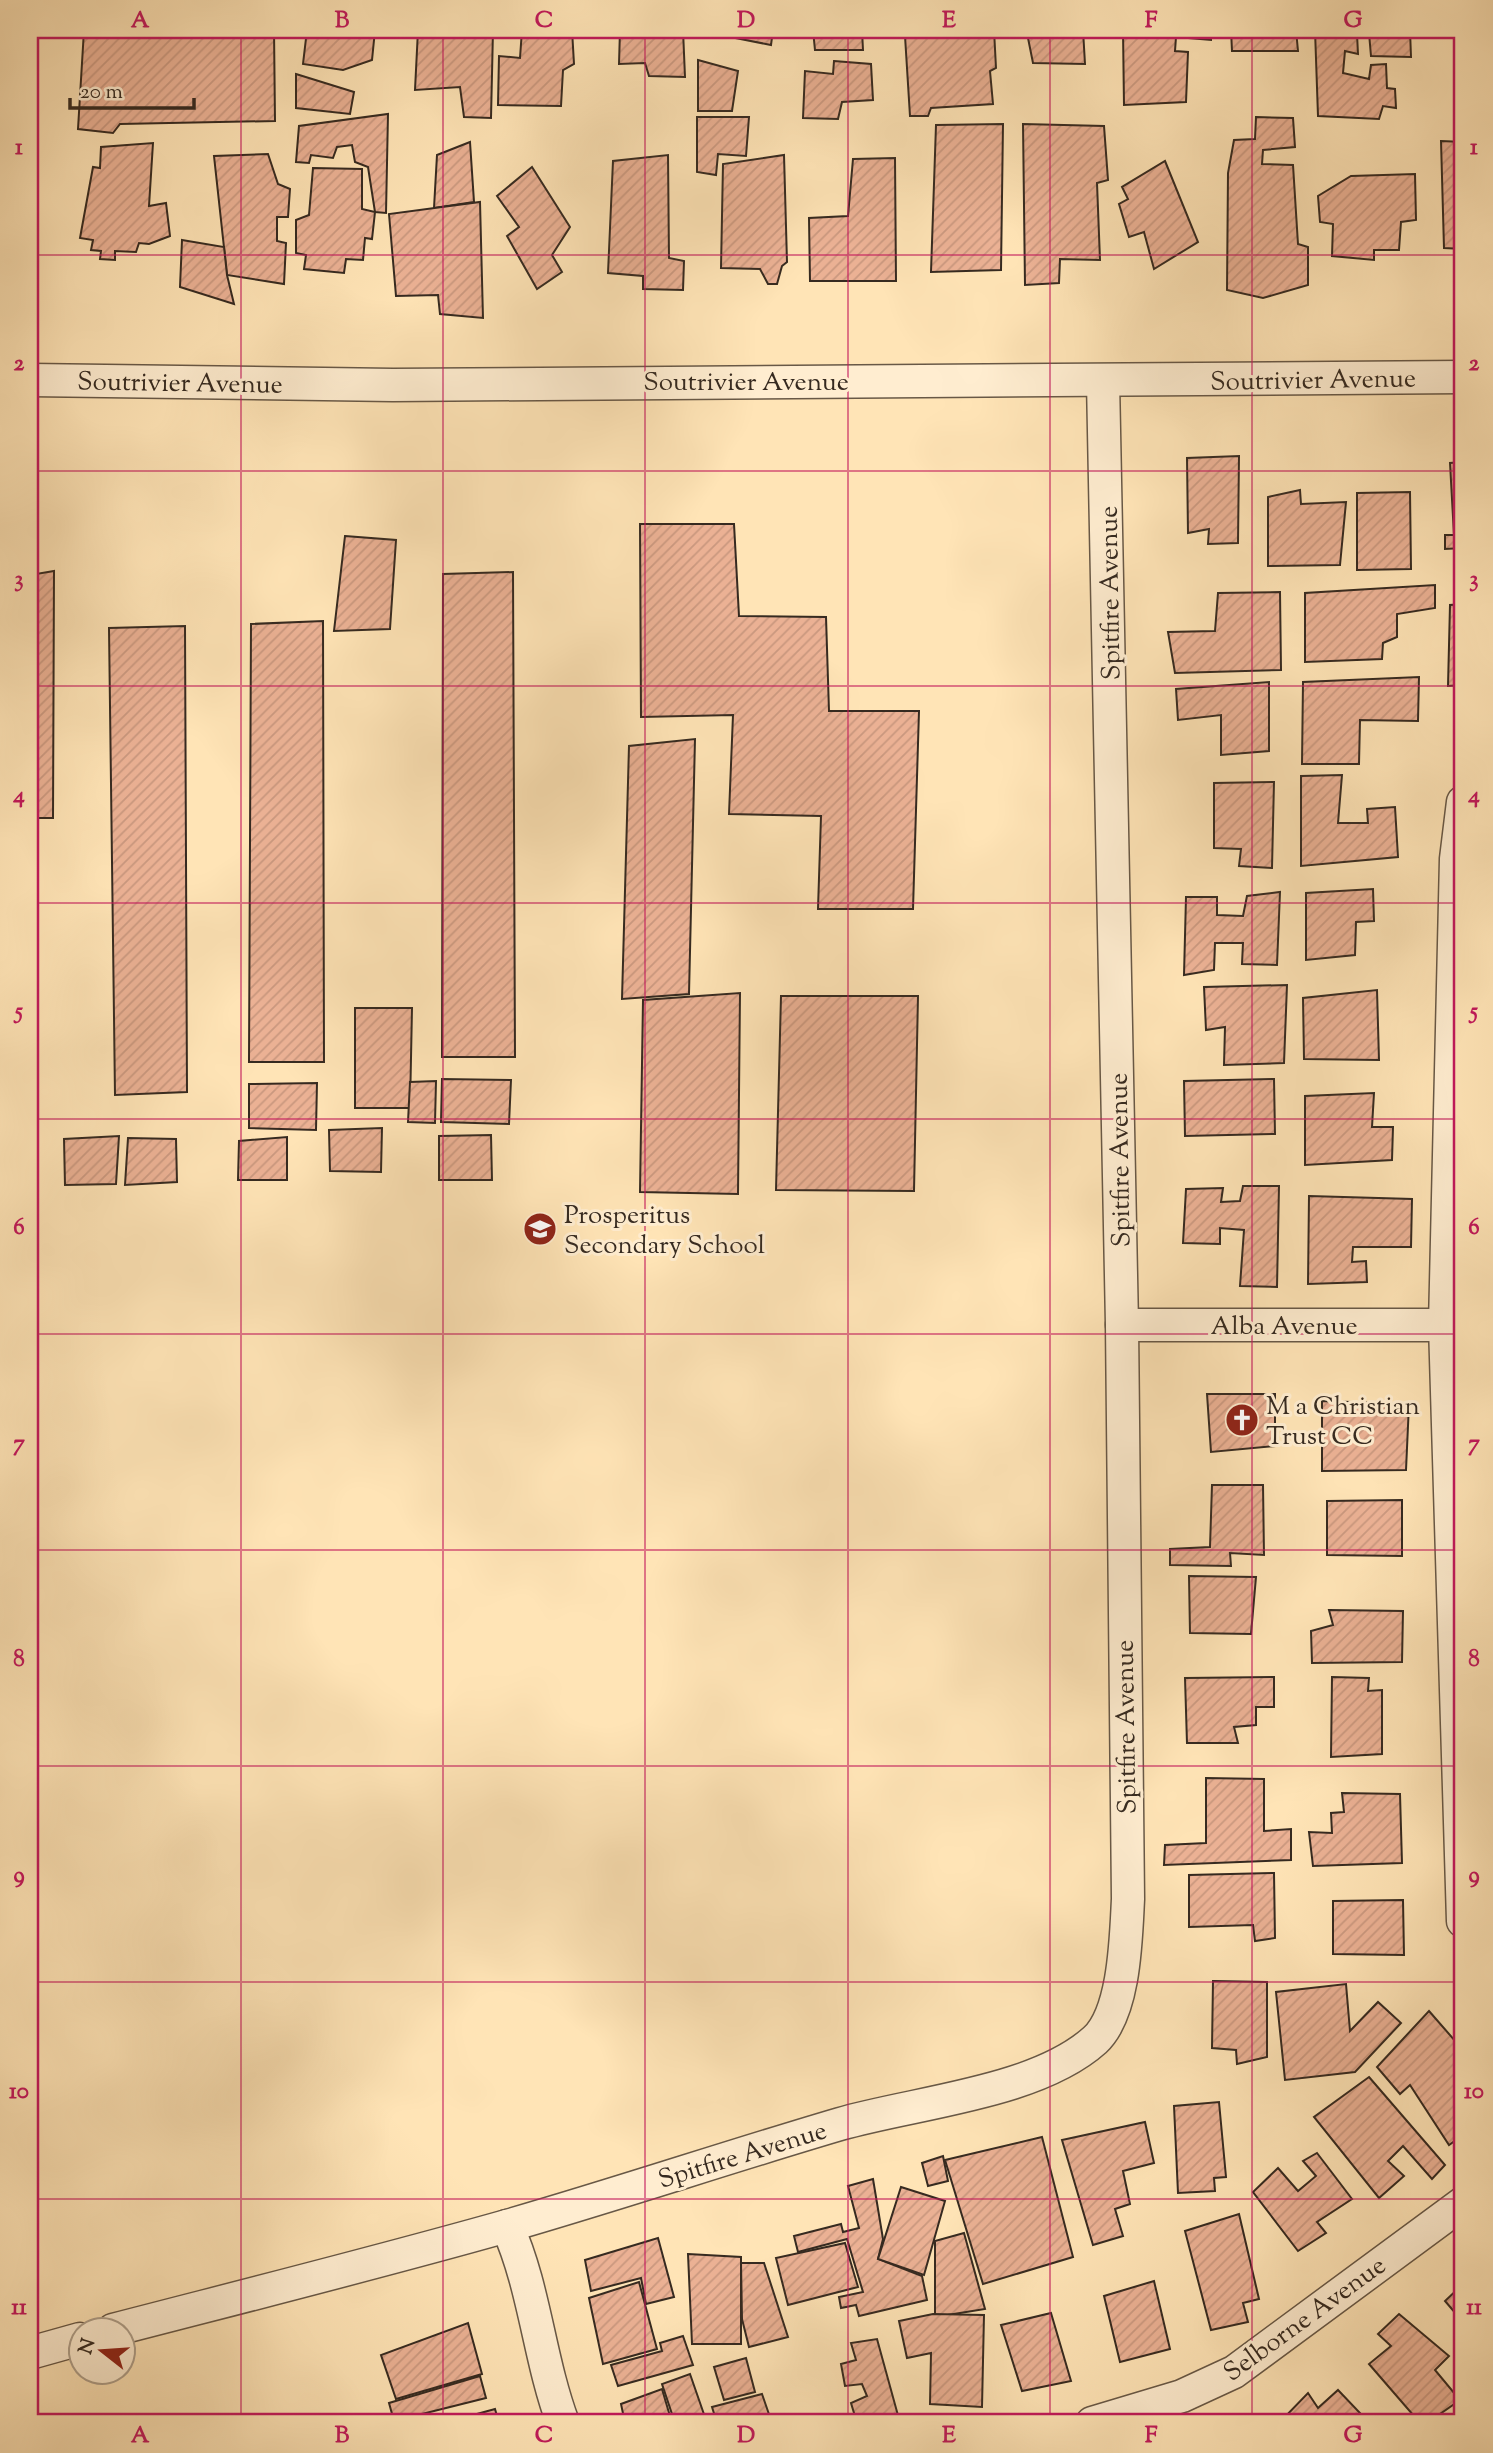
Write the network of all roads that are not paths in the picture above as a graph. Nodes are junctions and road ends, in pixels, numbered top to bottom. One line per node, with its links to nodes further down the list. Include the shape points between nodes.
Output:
1 (1463, 377): 3 (street, Soutrivier Avenue)
2 (30, 380): 3 (street, Soutrivier Avenue, via 393,385)
3 (1103, 381): 5 (street, Spitfire Avenue)
4 (1463, 802): 6 (street, via 1456,859)
5 (1122, 1325): 6 (street, Alba Avenue); 9 (street, Spitfire Avenue, via 1128,1899 1124,1964 1114,2003 1098,2037 1045,2071 843,2123)
6 (1446, 1325): 7 (street)
7 (1463, 1921)
8 (1463, 2203): 14 (street, Selborne Avenue, via 1234,2372 1182,2396)
9 (507, 2226): 10 (street, Spitfire Avenue); 13 (street, via 522,2259)
10 (136, 2324)
11 (66, 2343): 12 (street)
12 (30, 2353)
13 (563, 2423)
14 (1092, 2423)

